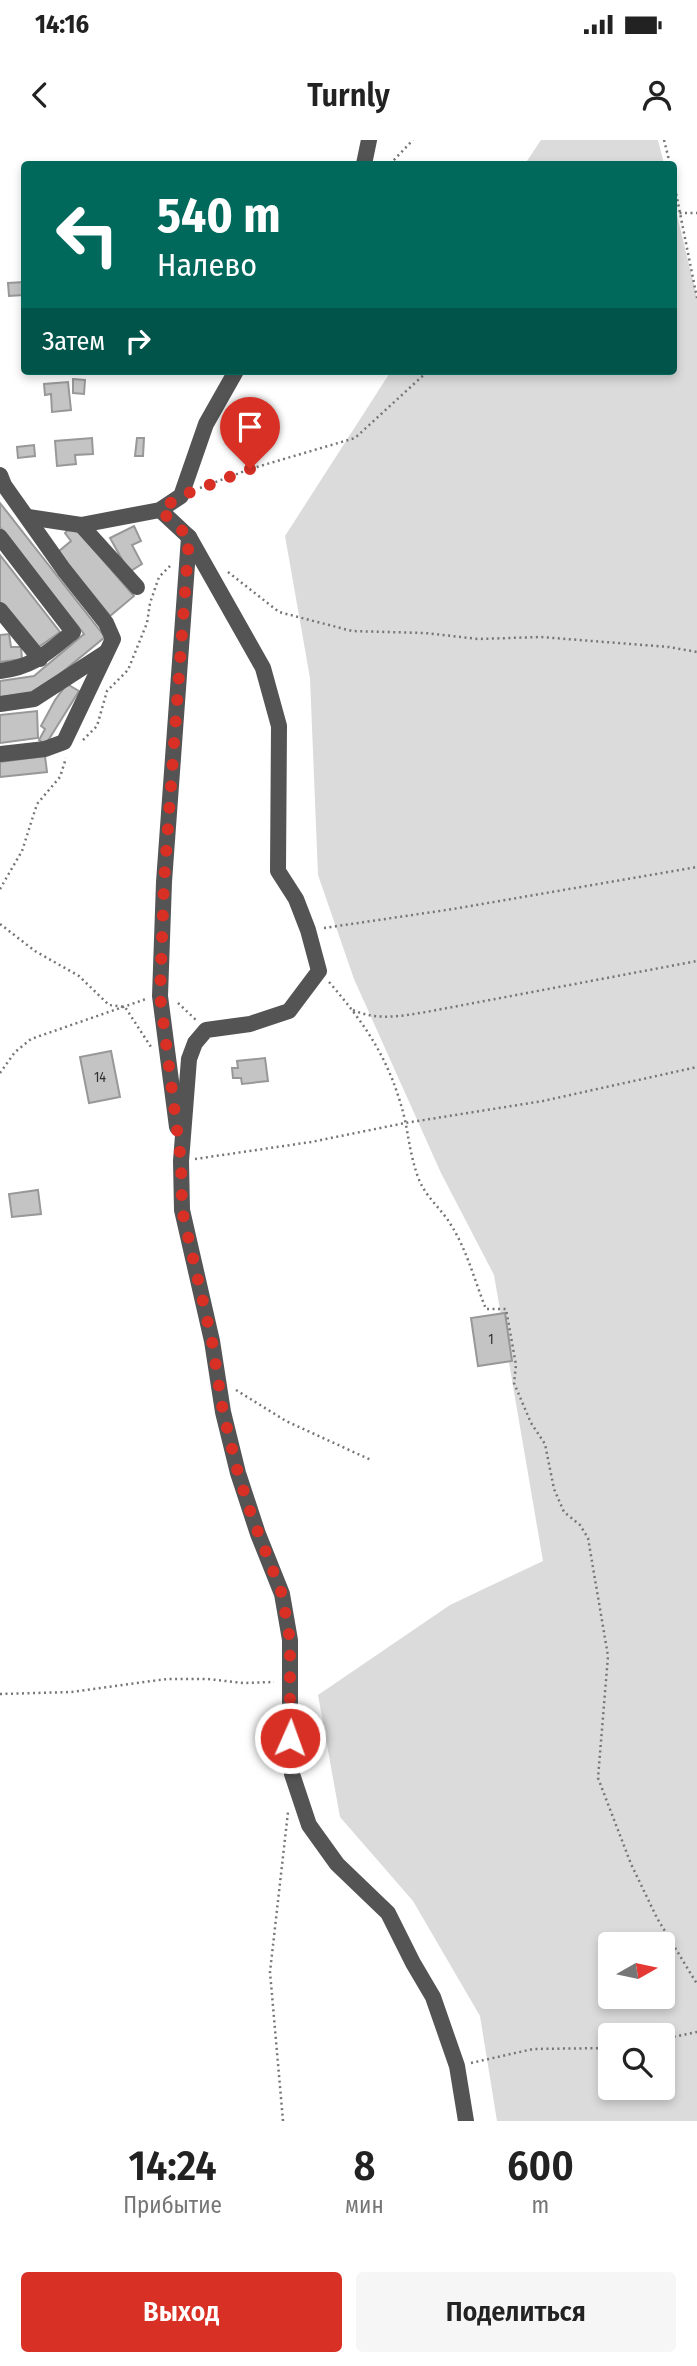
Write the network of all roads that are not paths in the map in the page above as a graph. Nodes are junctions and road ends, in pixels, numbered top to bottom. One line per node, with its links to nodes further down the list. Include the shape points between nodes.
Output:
1 (369, 140): 2 (street)
2 (365, 161)
3 (234, 375): 5 (street, via 206,424 181,496)
4 (0, 475): 6 (street)
5 (160, 510): 7 (street); 9 (street)
6 (28, 517): 7 (street); 13 (street, via 106,623 113,639)
7 (80, 525): 10 (street)
8 (0, 537): 14 (street, via 74,632)
9 (189, 537): 18 (street, via 160,996); 18 (street, via 263,668 279,726 278,871 296,899 320,971 289,1012 206,1030 195,1043 189,1059)
10 (137, 587)
11 (0, 610): 12 (street)
12 (6, 625): 14 (street)
13 (107, 652): 16 (street, via 34,699); 17 (street, via 64,742)
14 (40, 659): 15 (street)
15 (0, 671)
16 (0, 704)
17 (0, 754)
18 (181, 1161): 19 (street, via 182,1210 238,1473 282,1594 290,1640 292,1774 309,1825 337,1864 388,1913 433,1997 457,2066)
19 (466, 2121)

